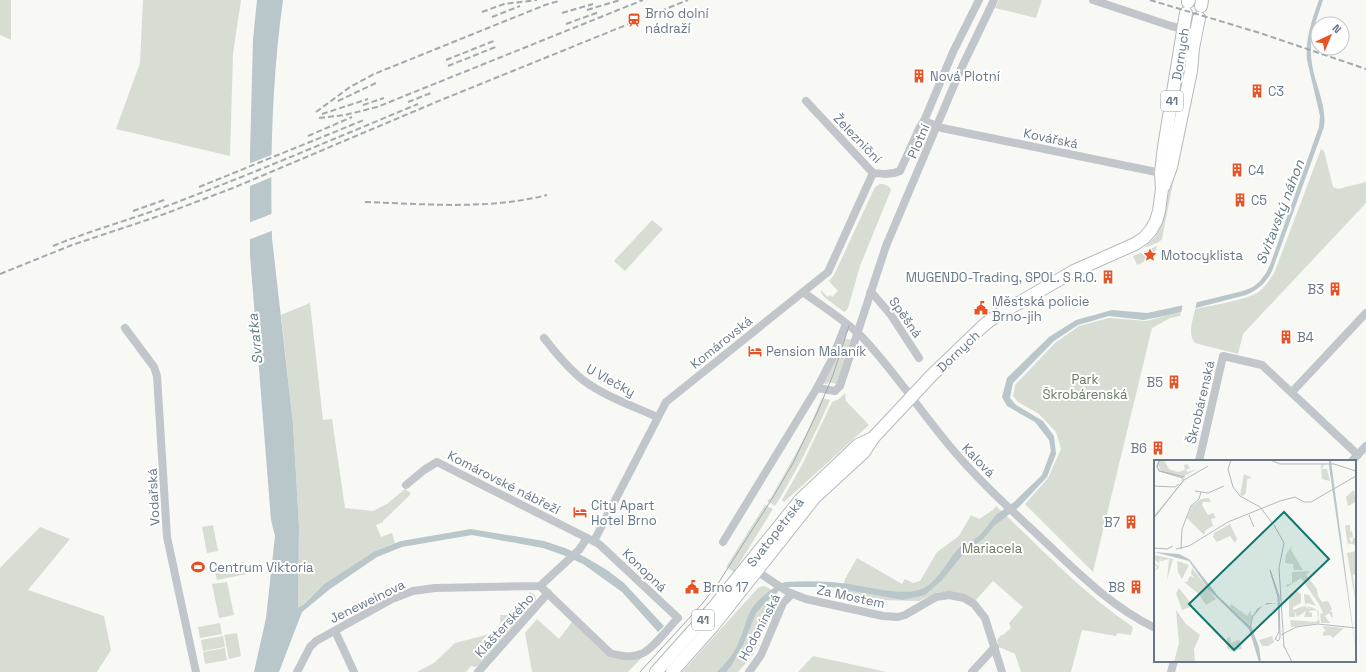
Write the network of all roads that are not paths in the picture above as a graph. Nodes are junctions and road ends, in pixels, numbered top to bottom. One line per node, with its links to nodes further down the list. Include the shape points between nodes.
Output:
1 (979, 0): 8 (street, Plotní)
2 (994, 0): 9 (street, Plotní)
3 (1093, 0): 6 (street)
4 (1188, 5): 6 (main road, Dornych / 41)
5 (1201, 8): 13 (main road, Dornych / 41, via 1171,167)
6 (1183, 28): 12 (main road, Dornych / 41)
7 (806, 101): 11 (street, Železniční)
8 (924, 121): 9 (street, Kovářská); 10 (street, Plotní)
9 (937, 126): 12 (street, Kovářská); 15 (street, Plotní, via 881,259)
10 (900, 171): 11 (street, Železniční)
11 (874, 173): 14 (street, Komárovská, via 830,268)
12 (1161, 173): 13 (main road, Dornych / 41)
13 (1162, 189): 24 (main road, Dornych / 41, via 1155,224 1142,240 1080,268 990,320)
14 (803, 292): 17 (street, Kalová); 25 (street, Komárovská, via 666,402)
15 (870, 293): 19 (street); 21 (street, Spěšná, via 884,305)
16 (1366, 313): 23 (street)
17 (846, 324): 19 (street, Kalová); 22 (street)
18 (124, 328): 42 (street, Vodařská, via 154,367 157,376 167,537)
19 (857, 332): 22 (street, via 838,389 833,391); 24 (street, Kalová)
20 (544, 338): 25 (street, U Vlečky, via 578,376 599,390)
21 (919, 358)
22 (817, 388): 33 (street)
23 (1292, 392): 28 (street, Škrobárenská); 29 (street, Škrobárenská, via 1262,365 1223,356)
24 (912, 398): 26 (main road, Dornych / 41); 38 (street, Kalová, via 952,449 1019,517 1107,598)
25 (657, 417): 32 (street, Komárovská, via 625,481)
26 (873, 438): 31 (main road, Dornych / 41, via 864,452 815,497); 34 (main road, Svatopetrská / 41, via 858,445 808,490 784,518)
27 (1366, 446): 28 (street)
28 (1355, 458)
29 (1199, 460)
30 (406, 485): 32 (street, Komárovské nábřeží, via 437,462)
31 (787, 531): 34 (main road, Svatopetrská / 41)
32 (591, 539): 35 (street); 36 (street, Konopná, via 678,618 643,653 623,656 610,653)
33 (724, 542)
34 (752, 568): 37 (street, Za Mostem); 46 (main road, Svatopetrská / 41); 47 (main road, Svatopetrská / 41, via 714,626)
35 (540, 586): 36 (street); 39 (street, Jeneweinova, via 435,588 414,591)
36 (548, 593): 45 (street, Klášterského)
37 (790, 593): 40 (street, Za Mostem, via 806,599 898,617 936,597 964,598 974,604 985,618); 48 (street, Hodonínská, via 761,655)
38 (1154, 627)
39 (334, 631): 43 (street, Jeneweinova, via 310,647); 44 (street)
40 (995, 647): 49 (street); 50 (street, Za Mostem)
41 (1174, 662): 51 (street)
42 (196, 672)
43 (297, 672)
44 (354, 672)
45 (478, 672)
46 (656, 672)
47 (672, 672)
48 (749, 672)
49 (972, 672)
50 (1002, 672)
51 (1171, 672)

